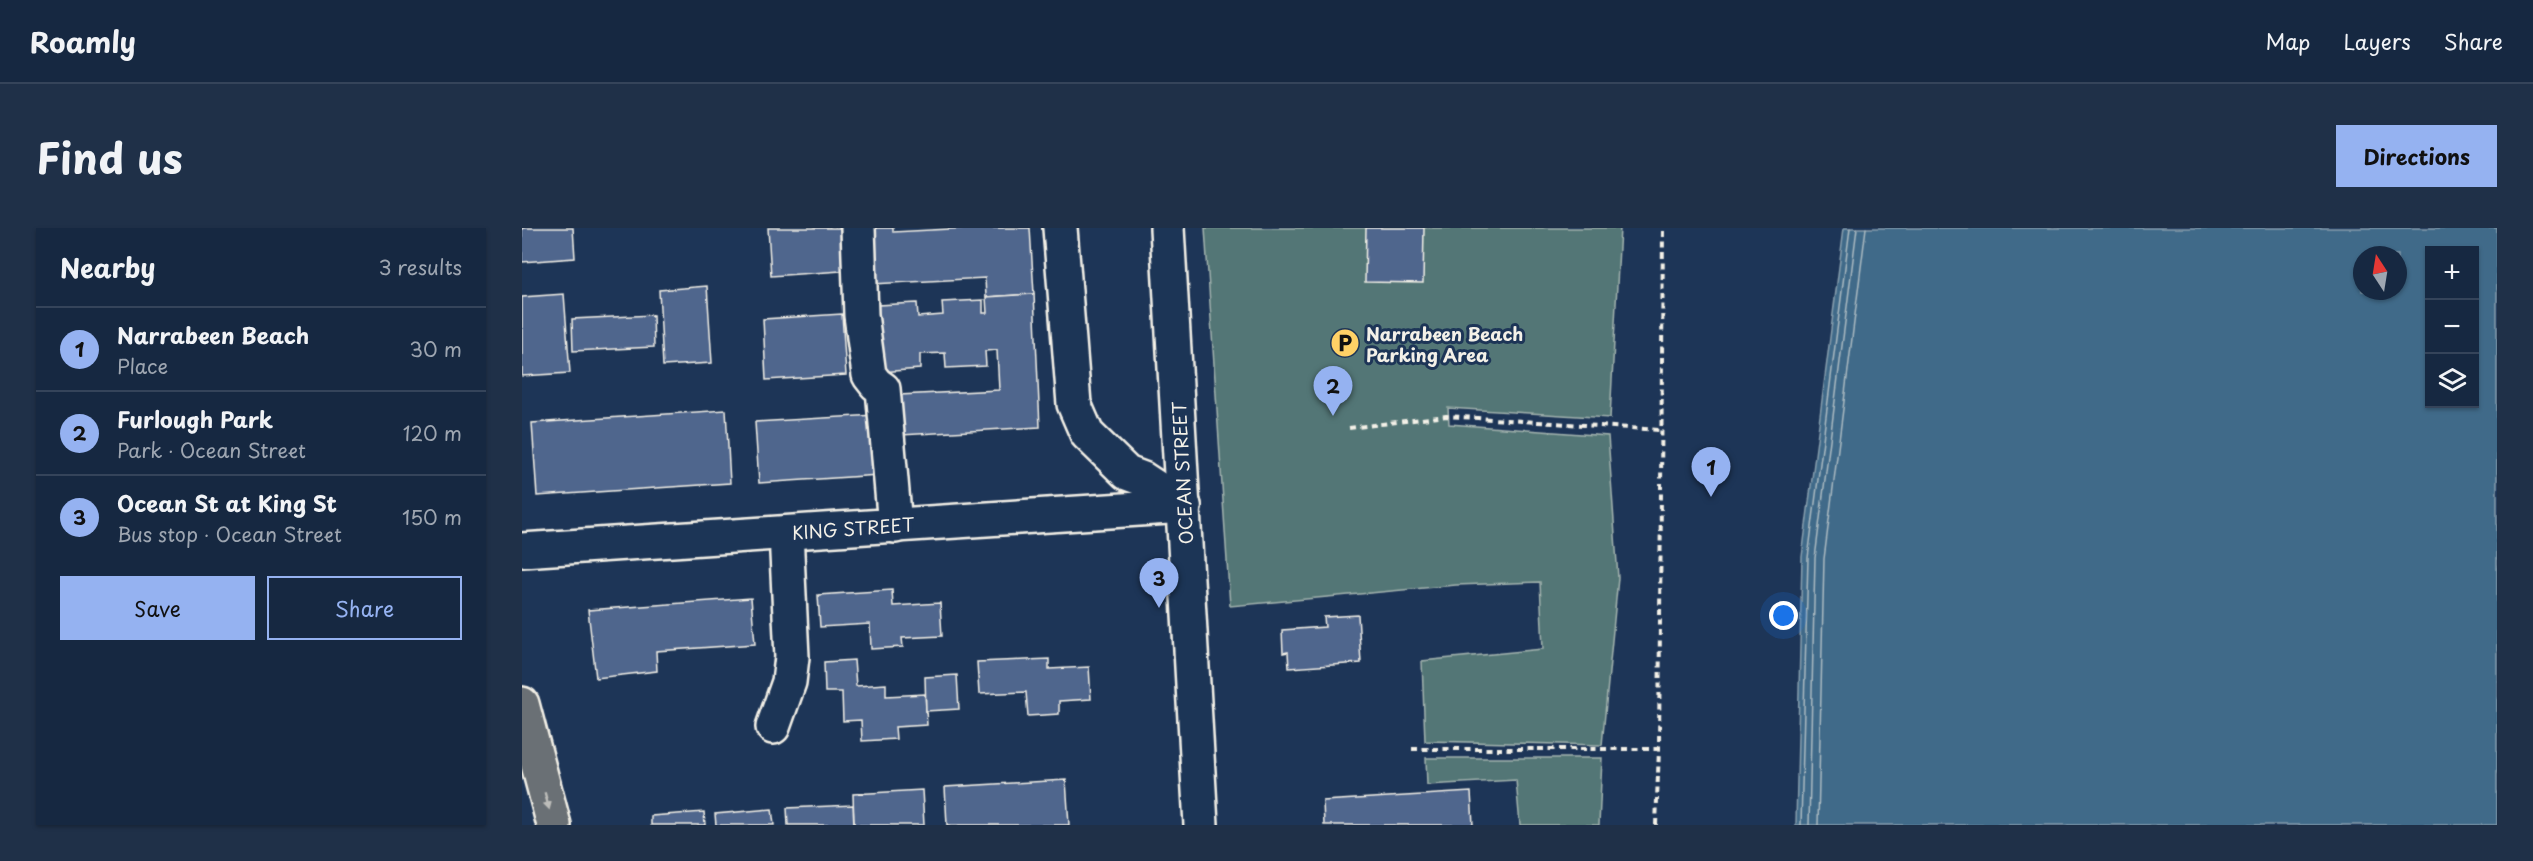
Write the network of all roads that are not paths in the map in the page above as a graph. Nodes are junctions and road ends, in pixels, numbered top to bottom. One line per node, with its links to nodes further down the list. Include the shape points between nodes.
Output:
1 (858, 228): 5 (street, via 867,365 869,375 884,389)
2 (1060, 228): 4 (street, via 1074,404 1087,434 1127,473)
3 (1167, 228): 4 (street, OCEAN STREET)
4 (1184, 506): 5 (street, KING STREET); 11 (street, OCEAN STREET)
5 (895, 526): 6 (street, KING STREET)
6 (786, 533): 7 (street, KING STREET); 9 (street, via 792,657 789,682)
7 (522, 550)
8 (522, 704): 10 (highway, one-way to 10)
9 (773, 728)
10 (554, 825)
11 (1201, 825)

